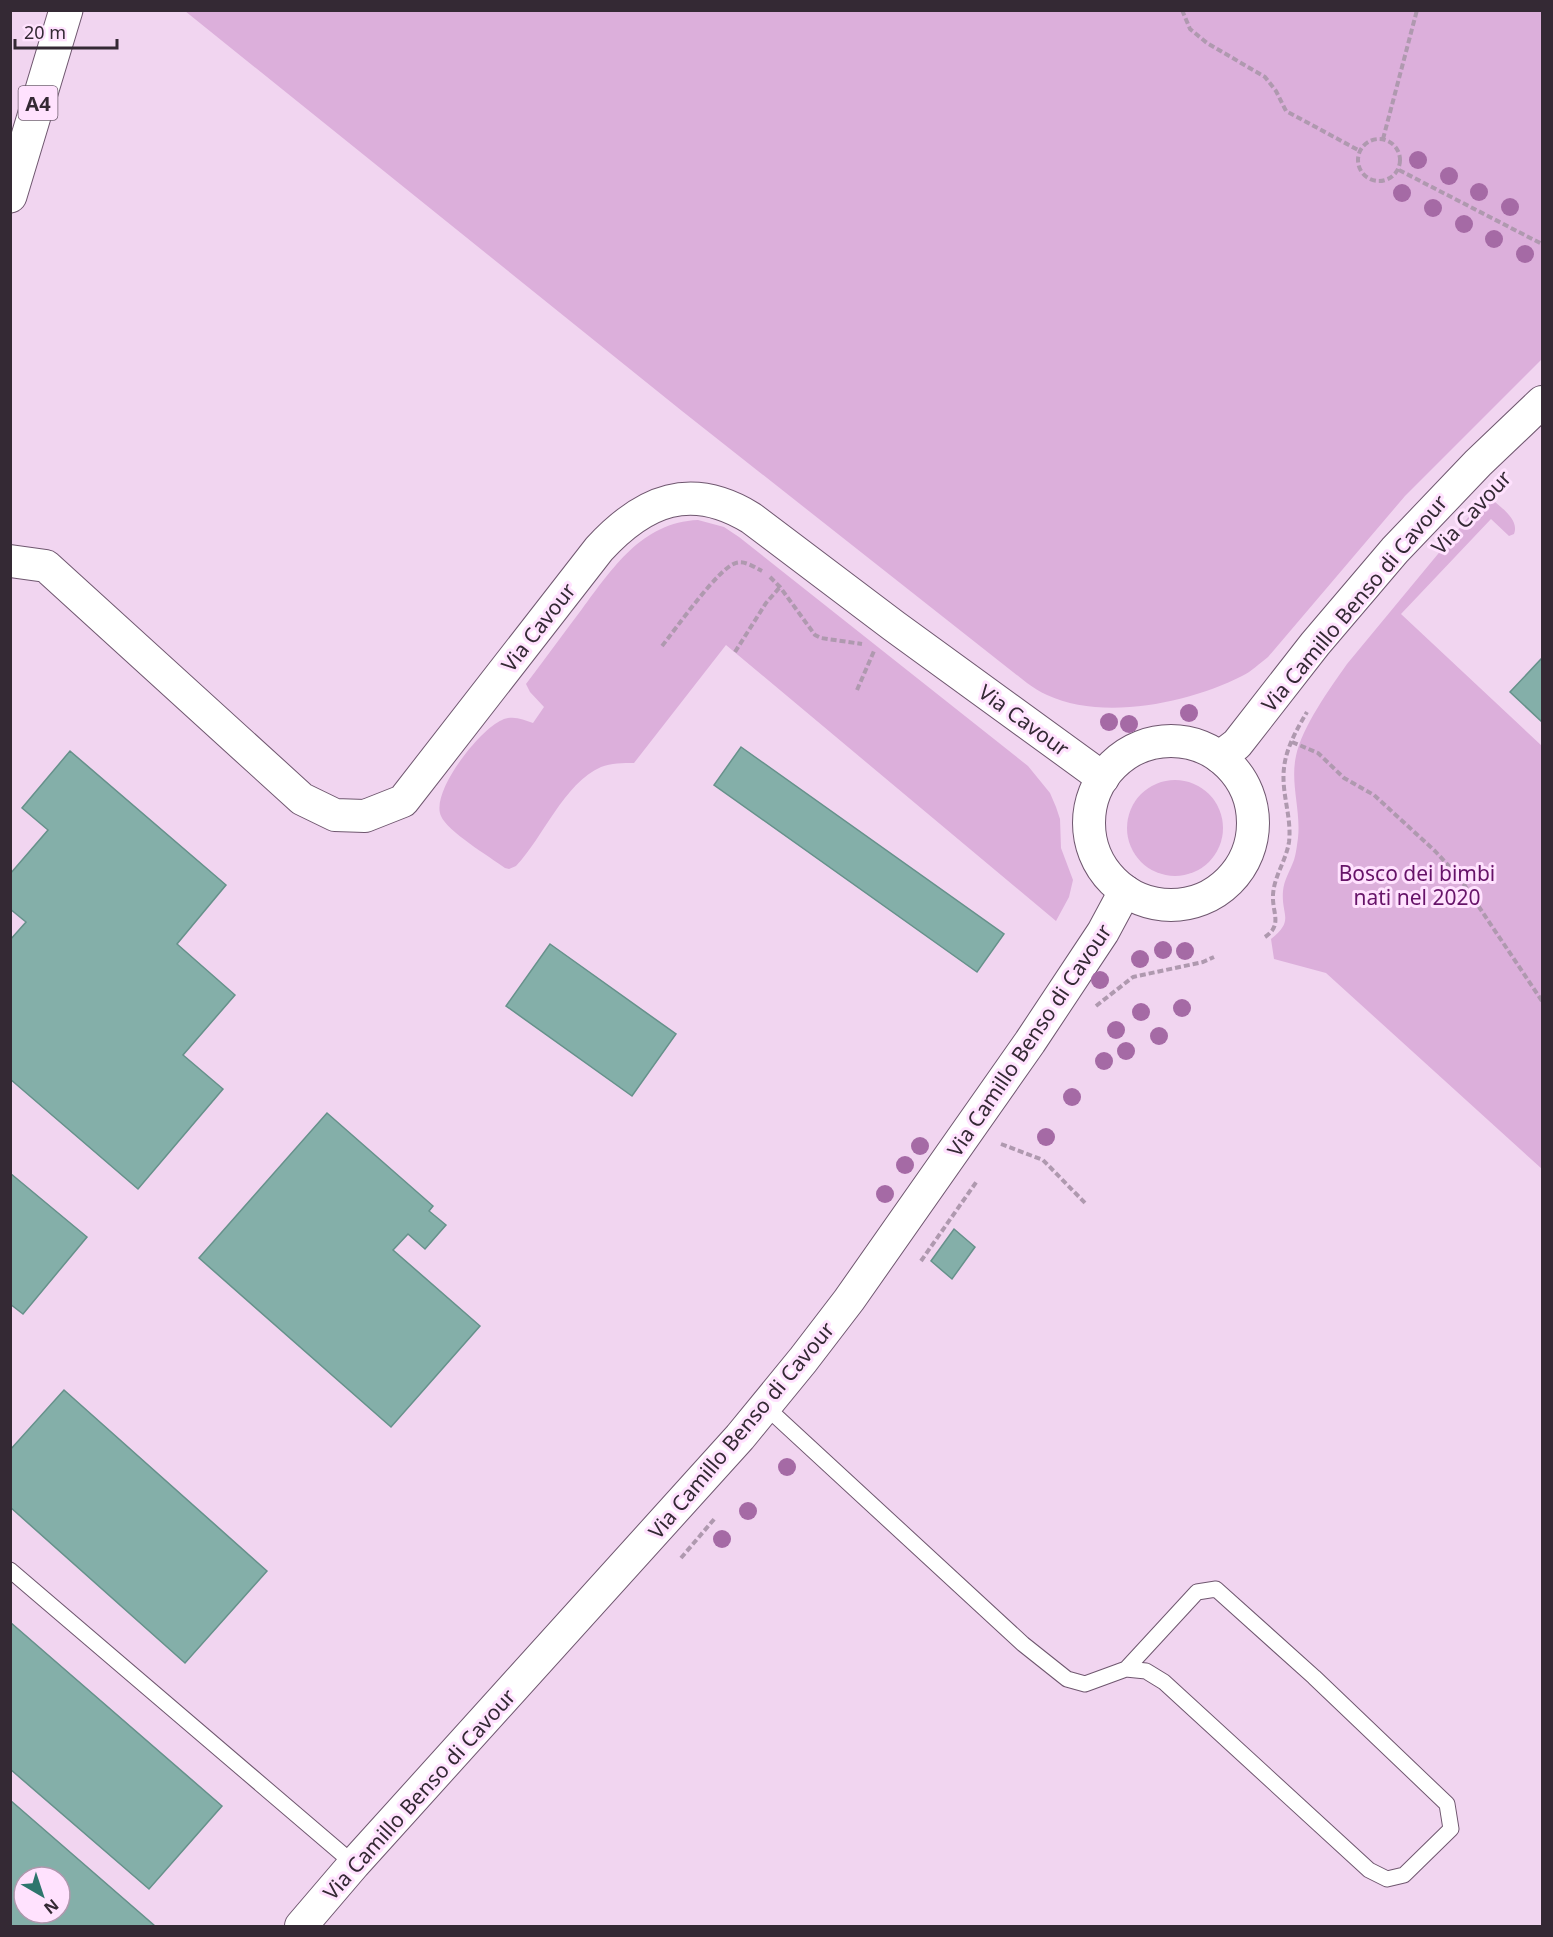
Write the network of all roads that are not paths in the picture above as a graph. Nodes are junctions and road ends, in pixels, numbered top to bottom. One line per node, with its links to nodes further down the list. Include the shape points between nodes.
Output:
1 (66, 10): 2 (highway, A4)
2 (10, 196)
3 (1542, 402): 5 (street, Via Camillo Benso di Cavour, via 1463,477 1395,550 1236,744)
4 (10, 561): 6 (street, Via Cavour, via 46,566 302,799 335,814 365,816 403,801 620,527 666,502 685,498 715,500 751,518)
5 (1220, 757): 6 (street, via 1185,742 1147,745 1130,752); 7 (street, via 1244,785 1250,802 1251,840 1235,873 1222,887 1190,903 1156,904)
6 (1102, 778): 7 (street, via 1090,812 1092,848 1100,865)
7 (1125, 891): 8 (street, Via Camillo Benso di Cavour, via 1103,932 1023,1052 849,1300)
8 (766, 1407): 10 (lane, via 1023,1644 1067,1679 1085,1684); 11 (street, Via Camillo Benso di Cavour)
9 (10, 1570): 11 (lane)
10 (1126, 1669): 10 (lane, via 1146,1671 1164,1682 1369,1870 1387,1879 1404,1875 1451,1829 1447,1804 1216,1589 1197,1592)
11 (354, 1864): 12 (street, Via Camillo Benso di Cavour)
12 (301, 1926)

